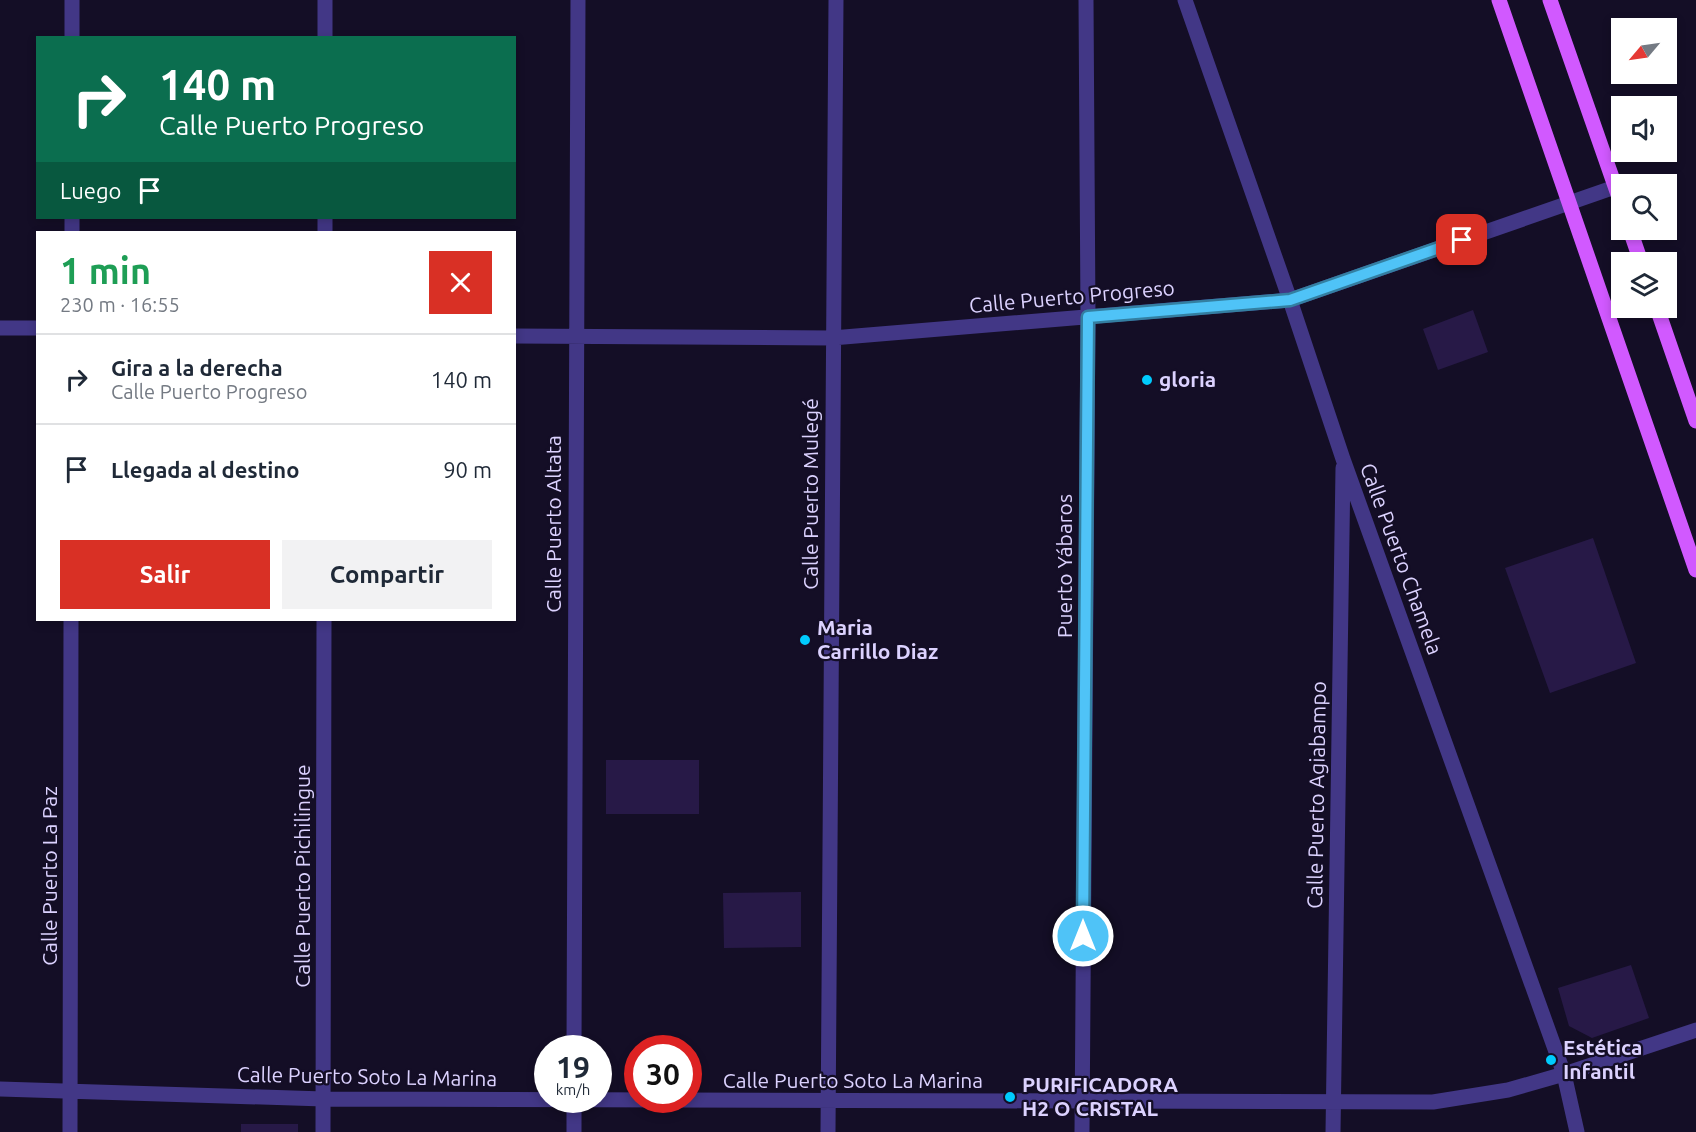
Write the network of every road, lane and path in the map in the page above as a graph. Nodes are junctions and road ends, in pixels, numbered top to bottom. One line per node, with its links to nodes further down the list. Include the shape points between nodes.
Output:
1 (72, 0): 9 (street)
2 (325, 0): 10 (street)
3 (578, 0): 20 (street, Calle Puerto Altata)
4 (836, 0): 21 (street, Calle Puerto Mulegé)
5 (1086, 0): 15 (street, Puerto Yábaros)
6 (1185, 0): 14 (street, Calle Puerto Chamela)
7 (1498, 0): 13 (main road)
8 (1550, 0): 11 (main road)
9 (72, 36)
10 (325, 36)
11 (1611, 175)
12 (1611, 188): 13 (street, Calle Puerto Progreso)
13 (1569, 203): 14 (street, Calle Puerto Progreso); 25 (main road)
14 (1290, 300): 15 (street, Calle Puerto Progreso); 24 (street, Calle Puerto Chamela)
15 (1088, 317): 21 (street, Calle Puerto Progreso); 37 (street, Puerto Yábaros)
16 (1661, 318): 22 (main road)
17 (0, 328): 18 (street)
18 (36, 328)
19 (516, 336): 20 (street, Calle Puerto Progreso)
20 (576, 337): 21 (street, Calle Puerto Progreso); 29 (street, Calle Puerto Altata)
21 (832, 338): 36 (street, Calle Puerto Mulegé)
22 (1691, 390): 23 (main road)
23 (1696, 421)
24 (1343, 459): 30 (street, Calle Puerto Chamela); 38 (street, Calle Puerto Agiabampo)
25 (1696, 570)
26 (71, 621): 32 (street, Calle Puerto La Paz)
27 (324, 621): 33 (street, Calle Puerto Pichilingue)
28 (1696, 1030): 30 (street, Calle Puerto Soto La Marina)
29 (574, 1035)
30 (1564, 1074): 38 (street, Calle Puerto Soto La Marina, via 1508,1090 1433,1102); 46 (street, Calle Puerto Chamela)
31 (0, 1089): 32 (street, Calle Puerto Soto La Marina)
32 (70, 1089): 33 (street, Calle Puerto Soto La Marina); 40 (street, Calle Puerto La Paz)
33 (324, 1099): 34 (street, Calle Puerto Soto La Marina); 41 (street, Calle Puerto Pichilingue)
34 (534, 1100)
35 (612, 1100): 36 (street, Calle Puerto Soto La Marina)
36 (828, 1102): 37 (street, Calle Puerto Soto La Marina); 43 (street, Calle Puerto Mulegé)
37 (1082, 1103): 38 (street, Calle Puerto Soto La Marina); 44 (street, Puerto Yábaros)
38 (1333, 1104): 45 (street, Calle Puerto Agiabampo)
39 (574, 1113): 42 (street)
40 (70, 1132)
41 (323, 1132)
42 (574, 1132)
43 (828, 1132)
44 (1082, 1132)
45 (1333, 1132)
46 (1577, 1132)

